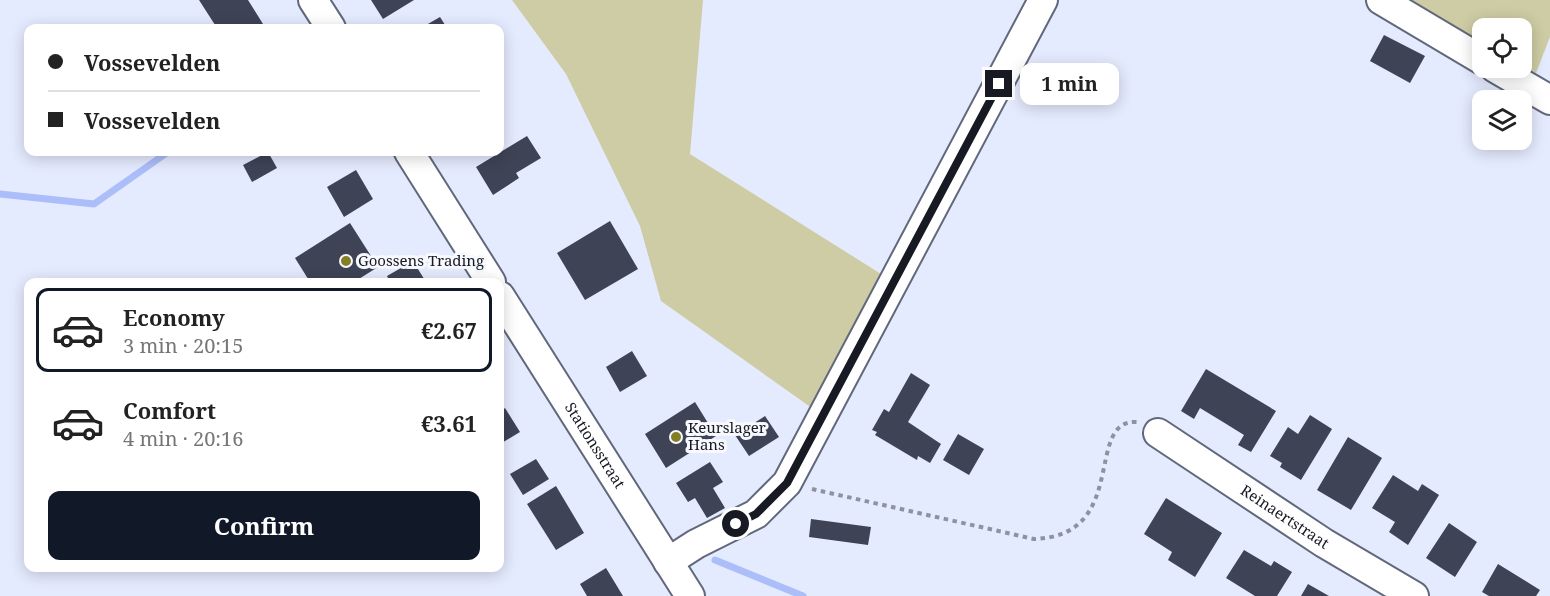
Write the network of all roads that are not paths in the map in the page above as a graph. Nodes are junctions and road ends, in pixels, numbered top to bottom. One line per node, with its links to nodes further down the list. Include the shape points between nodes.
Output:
1 (313, 0): 4 (street)
2 (1043, 0): 12 (street, via 787,483 756,514)
3 (1381, 0): 5 (street)
4 (328, 24)
5 (1472, 54)
6 (1512, 78): 7 (street)
7 (1550, 100)
8 (412, 156): 9 (street)
9 (488, 278)
10 (504, 302): 12 (street, Stationsstraat)
11 (1158, 433): 14 (street, Reinaertstraat, via 1324,543)
12 (668, 562): 13 (street, Stationsstraat)
13 (690, 596)
14 (1414, 596)

